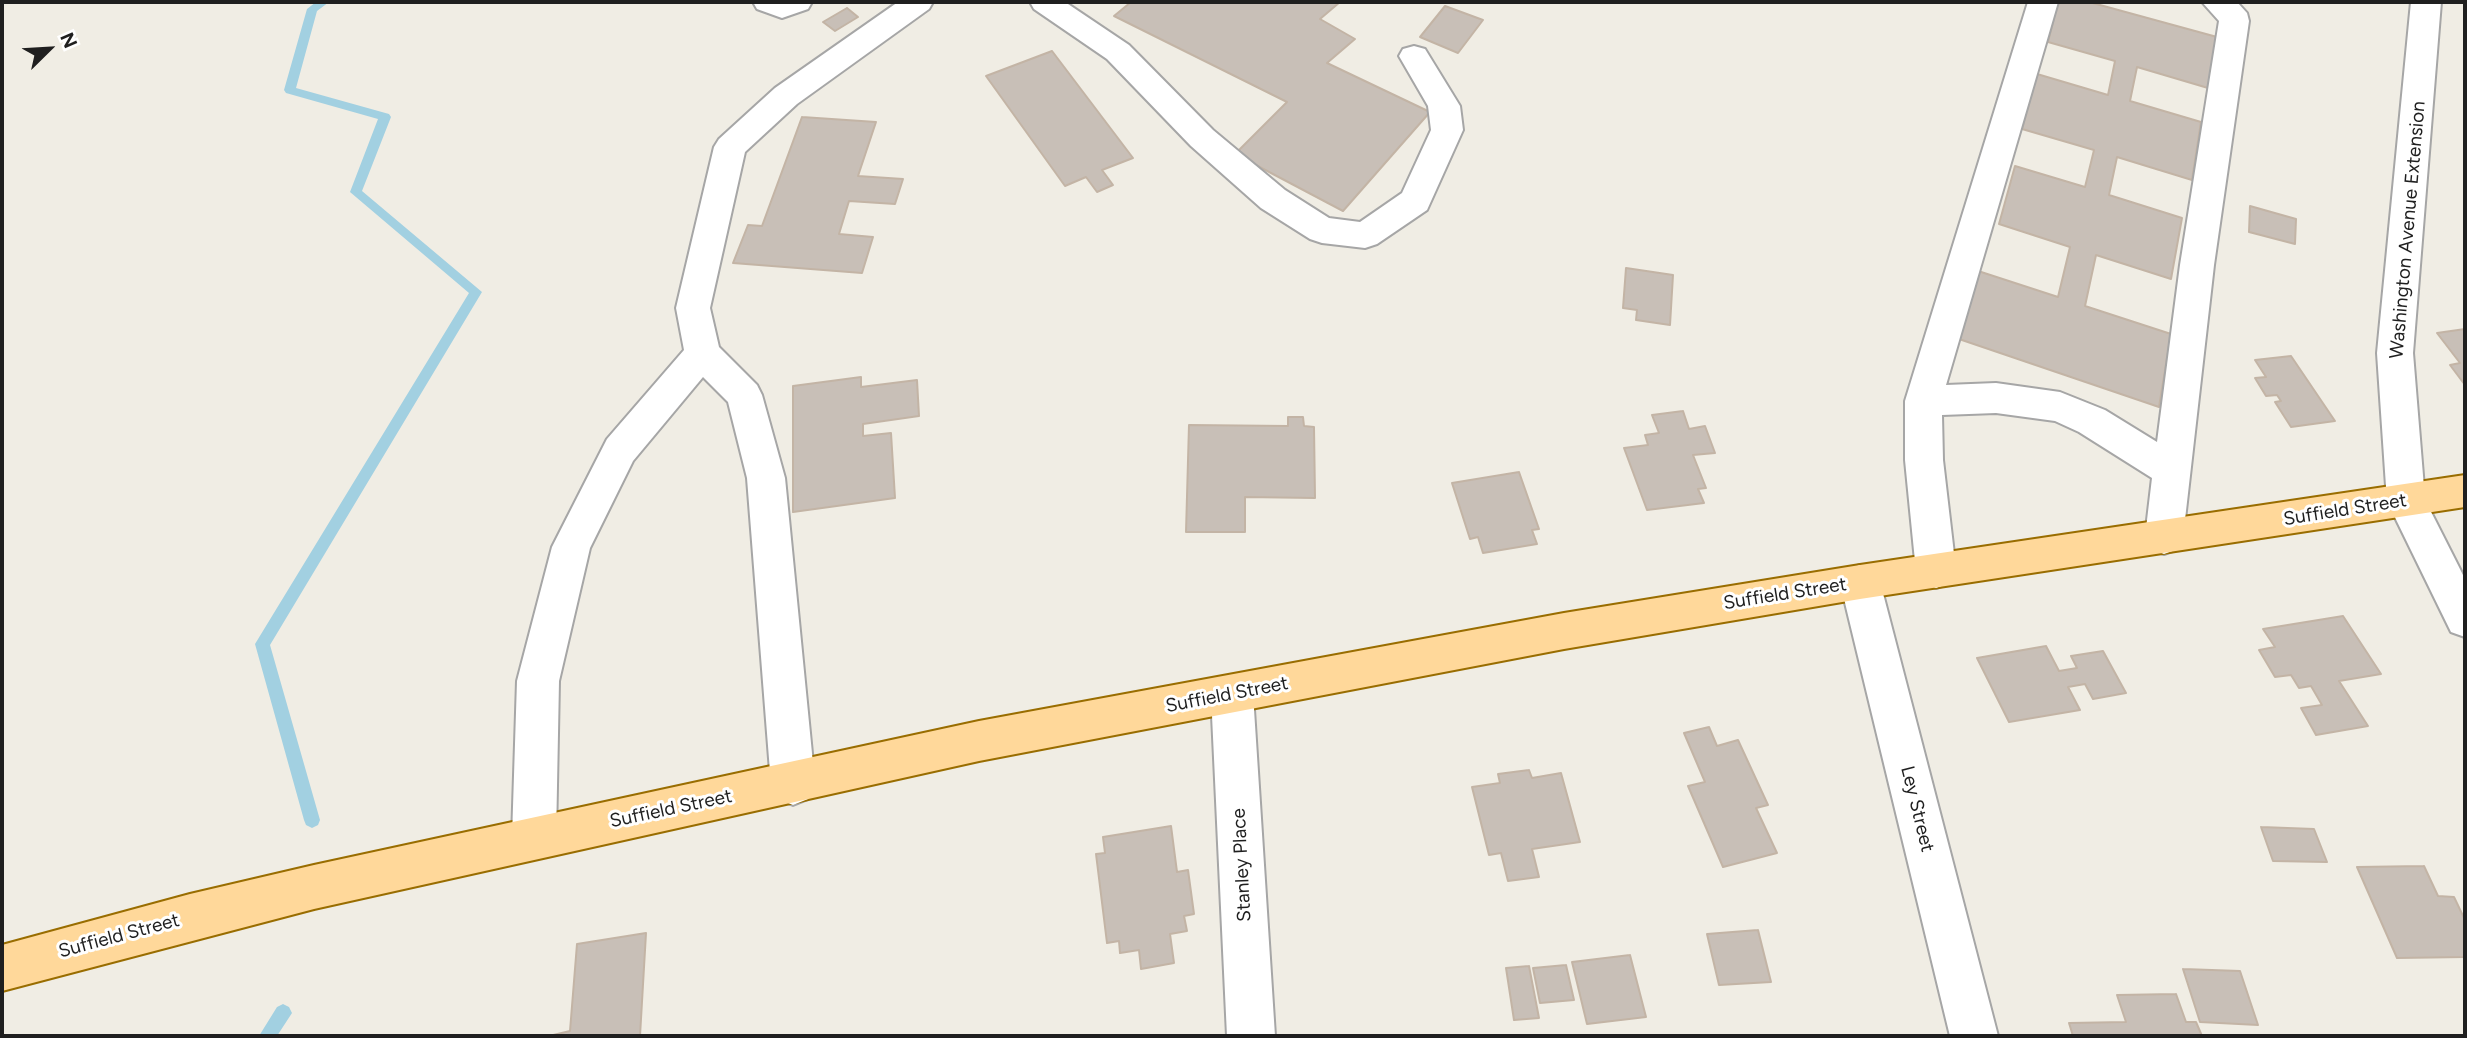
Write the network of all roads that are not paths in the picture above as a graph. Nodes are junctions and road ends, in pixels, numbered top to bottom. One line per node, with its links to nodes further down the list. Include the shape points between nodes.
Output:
1 (768, 2): 2 (street, via 782,8)
2 (797, 2)
3 (918, 2): 9 (street, via 786,96 730,147 693,308)
4 (1045, 2): 8 (street, via 1118,52 1202,138 1273,199 1322,230 1365,235 1415,201 1447,130 1444,106)
5 (2043, 2): 10 (street)
6 (2217, 2): 11 (street, via 2232,13 2234,21)
7 (2427, 2): 13 (street, Washington Avenue Extension, via 2395,353)
8 (1414, 56)
9 (702, 352): 19 (street, via 744,395 766,478); 20 (street, via 620,450 571,547 538,681)
10 (1923, 401): 11 (street, via 1996,398 2060,407 2092,421); 15 (street, via 1924,460)
11 (2172, 471): 14 (street)
12 (2465, 491): 13 (main road, Suffield Street)
13 (2406, 501): 14 (main road, Suffield Street); 17 (street)
14 (2164, 537): 15 (main road, Suffield Street)
15 (1936, 571): 16 (main road, Suffield Street)
16 (1860, 582): 18 (main road, Suffield Street, via 1564,631); 23 (street, Ley Street)
17 (2465, 619)
18 (1232, 694): 19 (main road, Suffield Street, via 979,741); 22 (street, Stanley Place)
19 (793, 784): 20 (main road, Suffield Street)
20 (534, 838): 21 (main road, Suffield Street, via 202,914)
21 (2, 968)
22 (1251, 1036)
23 (1974, 1036)

